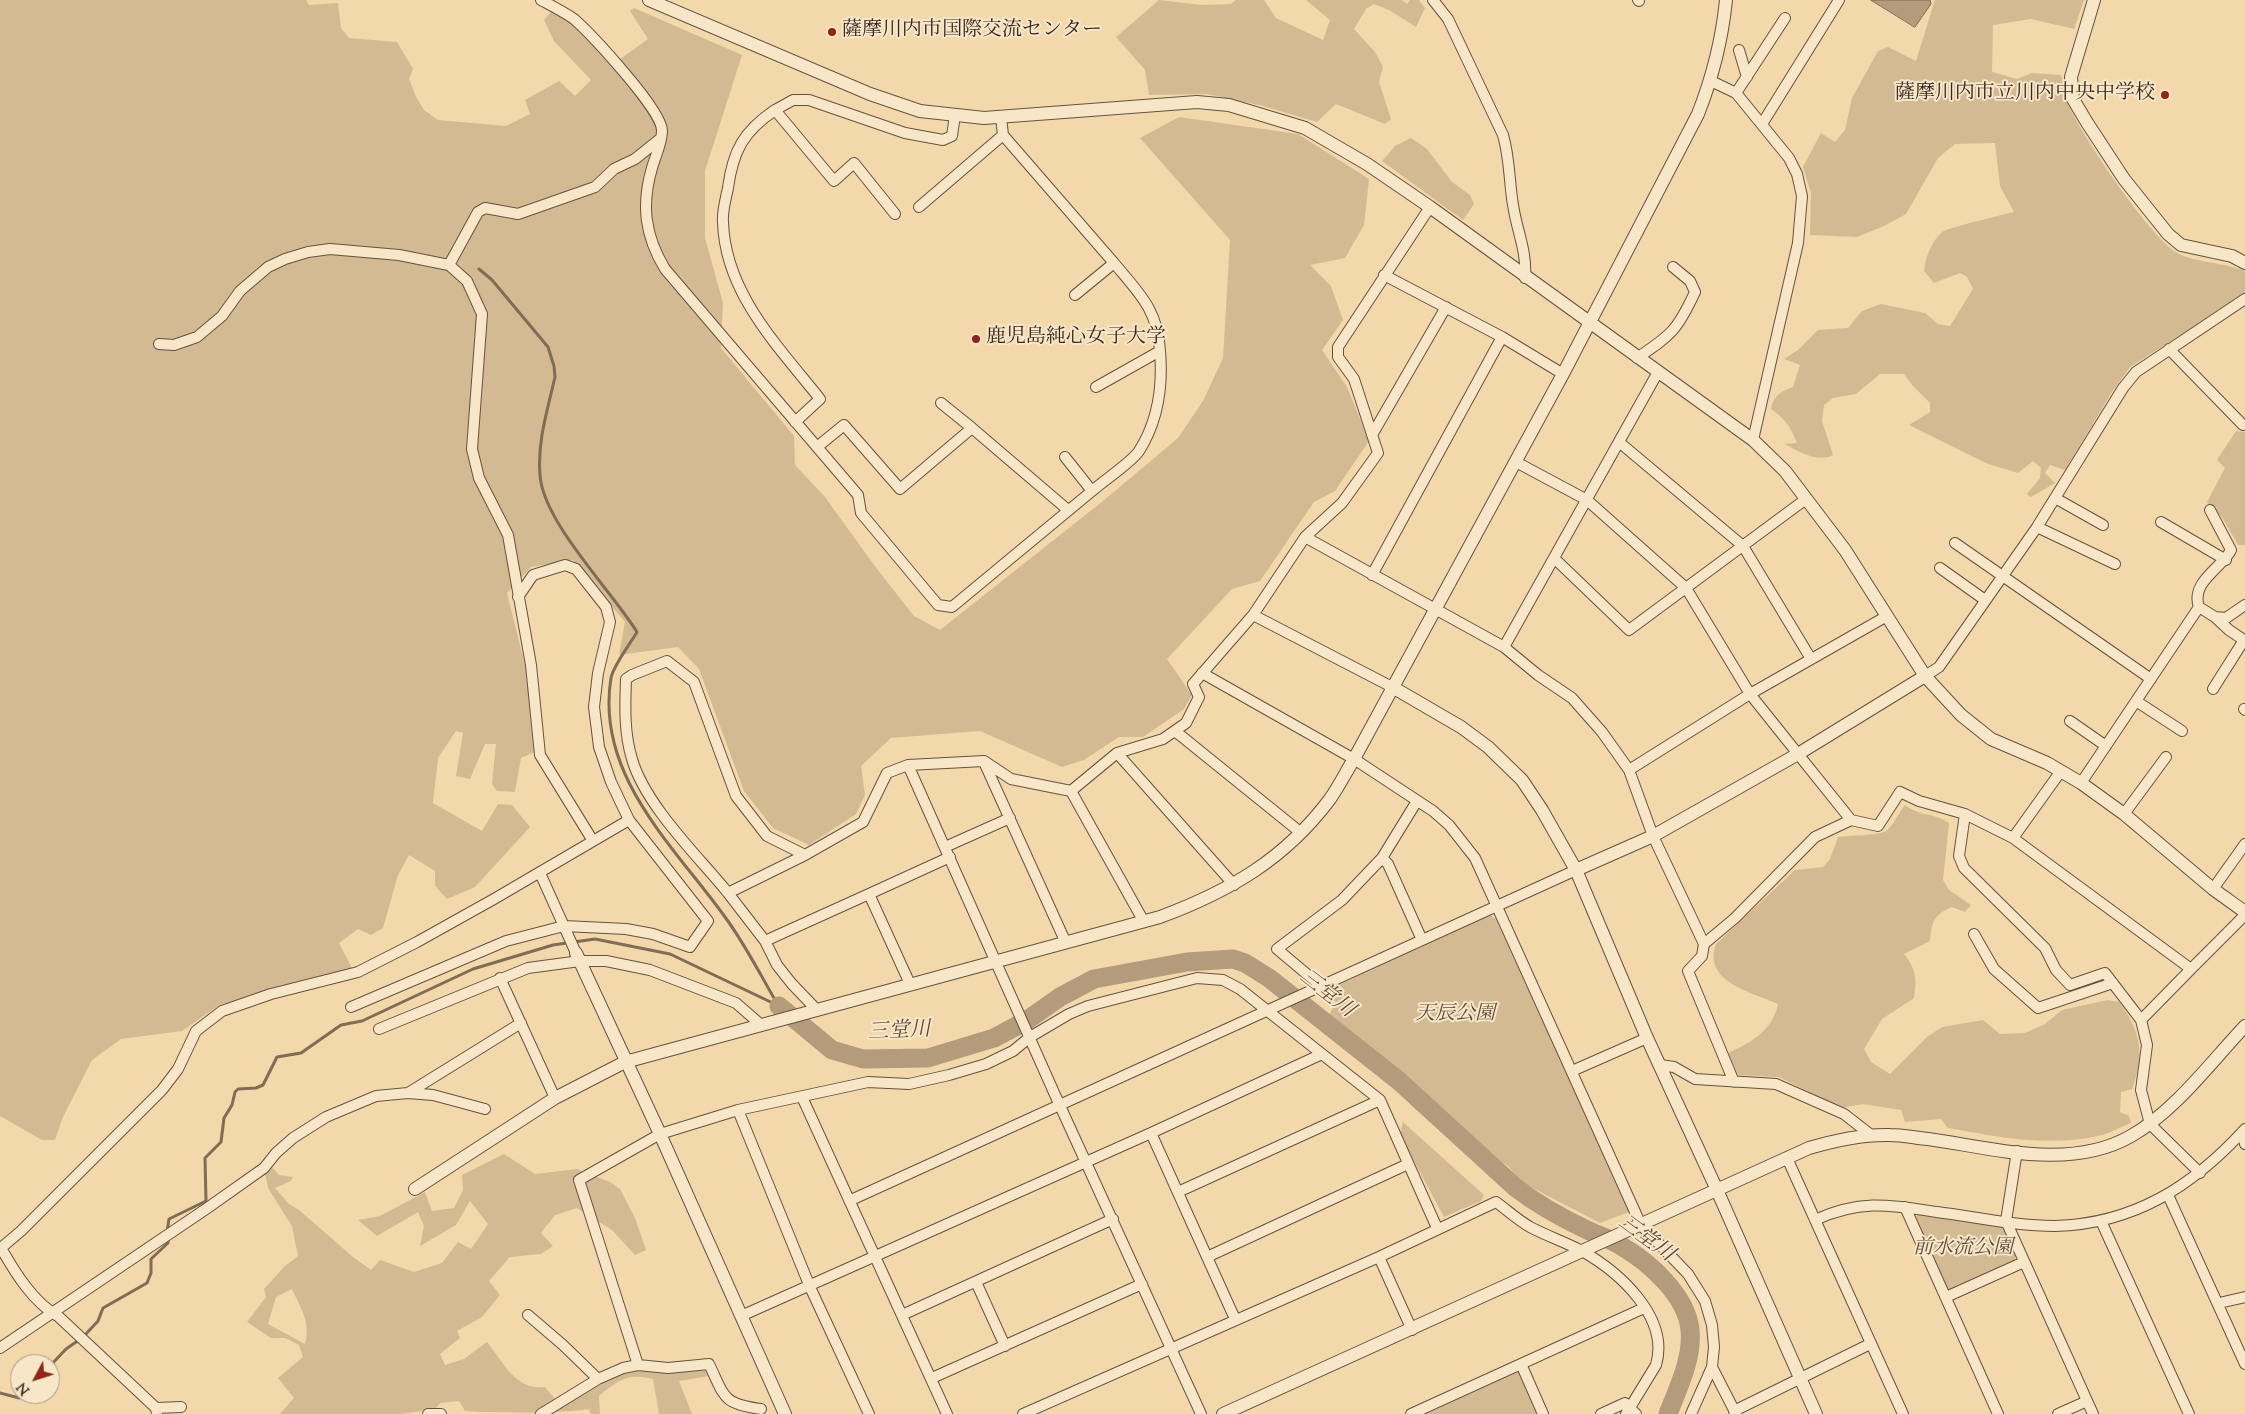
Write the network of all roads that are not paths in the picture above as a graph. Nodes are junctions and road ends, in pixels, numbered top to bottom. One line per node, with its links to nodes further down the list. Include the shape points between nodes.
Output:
1 (541, 0): 17 (street, via 572,18 627,75 656,114 663,130)
2 (648, 0): 13 (street, via 870,94 920,112)
3 (1433, 0): 26 (street, via 1448,19 1503,135 1508,153 1512,204 1527,259)
4 (1726, 0): 10 (street, via 1721,41)
5 (1839, 0): 15 (street)
6 (2094, 0): 22 (street, via 2070,77 2073,99 2086,122 2124,180 2168,234 2181,245 2232,256)
7 (1785, 18): 9 (street)
8 (1738, 50): 9 (street)
9 (1747, 77): 11 (street)
10 (1711, 81): 11 (street); 30 (street, via 1686,139)
11 (1736, 93): 15 (street)
12 (775, 110): 13 (street, via 793,100 809,100 905,132 943,140 952,136); 20 (street, via 834,181 854,163); 40 (street, via 755,124 742,141 731,167 722,221 734,275 754,315 820,399)
13 (956, 115): 14 (street)
14 (1001, 117): 16 (street); 19 (street, via 1107,111 1165,103 1230,105 1305,128 1367,164)
15 (1762, 124): 44 (street, via 1798,174 1802,196 1798,243)
16 (1003, 135): 18 (street); 21 (street)
17 (660, 139): 23 (street, via 635,159 614,169 595,187 518,214 485,208 478,212); 40 (street, via 644,211 655,253 665,269)
18 (919, 207)
19 (1430, 207): 25 (street); 26 (street)
20 (895, 214)
21 (1114, 263): 27 (street); 34 (street, via 1147,302 1154,318)
22 (2245, 263)
23 (449, 265): 32 (street, via 399,255 330,250 308,252 268,267 240,291 222,316 197,337 174,345); 68 (street, via 466,281 482,314 472,449 479,478 508,535)
24 (1673, 267): 35 (street, via 1690,281 1695,292 1682,320 1670,335)
25 (1384, 275): 29 (street); 43 (street, via 1338,347 1338,357 1354,379)
26 (1525, 278): 30 (street)
27 (1075, 295)
28 (2245, 299): 33 (street)
29 (1446, 307): 31 (street); 43 (street)
30 (1590, 321): 35 (street); 37 (street)
31 (1502, 336): 37 (street); 65 (street)
32 (159, 344)
33 (2169, 349): 41 (street); 50 (street, via 2136,372)
34 (1160, 351): 38 (street); 49 (street, via 1160,393 1156,415 1138,452)
35 (1637, 358): 36 (street)
36 (1658, 372): 44 (street); 45 (street)
37 (1563, 374): 48 (street)
38 (1096, 387)
39 (941, 403): 42 (street)
40 (795, 422): 46 (street)
41 (2243, 425)
42 (972, 428): 46 (street, via 900,489 844,425); 53 (street)
43 (1372, 435): 58 (street, via 1378,453 1342,503)
44 (1753, 440): 51 (street, via 1786,470)
45 (1619, 442): 52 (street); 60 (street)
46 (817, 447): 53 (street, via 858,495 861,513 938,605 952,607)
47 (1065, 457): 49 (street)
48 (1516, 462): 52 (street); 72 (street)
49 (1092, 491): 53 (street)
50 (2055, 498): 56 (street); 57 (street)
51 (1806, 499): 60 (street); 74 (street, via 1845,550)
52 (1587, 500): 61 (street); 67 (street)
53 (1068, 510)
54 (2210, 510): 62 (street, via 2231,550)
55 (2161, 522): 62 (street)
56 (2103, 525)
57 (2037, 527): 63 (street); 66 (street)
58 (1305, 537): 65 (street); 73 (street)
59 (1956, 543): 66 (street)
60 (1743, 546): 67 (street); 77 (street)
61 (1554, 558): 67 (street, via 1629,630); 76 (street)
62 (2226, 560): 71 (street, via 2202,583 2197,600)
63 (2116, 564)
64 (1940, 568): 69 (street)
65 (1372, 575): 72 (street)
66 (2002, 576): 69 (street); 80 (street)
67 (1686, 588): 83 (street)
68 (518, 597): 103 (street, via 533,575 565,565 576,568 606,607 610,622 594,707 599,747); 108 (street, via 531,665 540,755)
69 (1986, 600): 79 (street, via 1939,666)
70 (2245, 606): 75 (street, via 2226,618)
71 (2199, 607): 75 (street); 80 (street)
72 (1435, 610): 76 (street); 81 (street)
73 (1253, 615): 78 (street); 81 (street)
74 (1887, 616): 77 (street); 79 (street)
75 (2215, 617): 82 (street, via 2244,640)
76 (1504, 647): 95 (street, via 1572,698)
77 (1811, 659): 83 (street)
78 (1202, 673): 86 (street, via 1193,684 1199,697 1186,723); 92 (street)
79 (1925, 676): 90 (street); 96 (street, via 1966,720 1991,739)
80 (2151, 679): 84 (street)
81 (1394, 688): 92 (street); 114 (street, via 1461,727 1506,763 1542,810)
82 (2213, 689)
83 (1750, 694): 90 (street); 95 (street)
84 (2136, 701): 87 (street); 88 (street)
85 (2070, 721): 88 (street)
86 (1175, 731): 89 (street, via 1163,739); 105 (street)
87 (2182, 731)
88 (2106, 746): 97 (street)
89 (1117, 753): 98 (street); 116 (street)
90 (1798, 754): 104 (street); 106 (street)
91 (2166, 757): 101 (street)
92 (1354, 759): 99 (street); 105 (street, via 1330,798)
93 (984, 762): 94 (street); 98 (street, via 1011,779); 102 (street)
94 (908, 765): 110 (street); 111 (street, via 886,773 863,822)
95 (1629, 770): 106 (street)
96 (2061, 771): 97 (street); 107 (street)
97 (2081, 783): 101 (street)
98 (1071, 791): 122 (street)
99 (1416, 801): 113 (street); 120 (street, via 1449,825 1475,858)
100 (1965, 814): 104 (street, via 1900,792 1878,826); 107 (street); 133 (street, via 1959,856 1964,868 2045,948 2056,970 2070,985 2106,973)
101 (2124, 814): 117 (street)
102 (1010, 818): 110 (street); 127 (street)
103 (628, 820): 108 (street); 123 (street, via 708,921 690,948 653,934 626,929)
104 (1851, 820): 128 (street, via 1815,837 1735,918)
105 (1300, 832): 116 (street, via 1273,858)
106 (1653, 836): 114 (street); 128 (street)
107 (2013, 838): 131 (street)
108 (593, 841): 115 (street)
109 (2245, 844): 117 (street)
110 (945, 847): 112 (street)
111 (805, 855): 118 (street); 118 (street, via 767,836 736,796 694,682 666,661 632,675 626,679 625,722 632,761 651,800)
112 (950, 857): 119 (street); 130 (street)
113 (1382, 858): 125 (street, via 1388,864); 135 (street, via 1342,900 1277,949)
114 (1576, 870): 120 (street); 145 (street)
115 (540, 873): 123 (street); 193 (street, via 358,972 270,994 222,1011 203,1024 196,1031 178,1069 162,1090 1,1248 18,1276)
116 (1234, 885): 122 (street, via 1191,906)
117 (2213, 889): 121 (street)
118 (728, 893): 126 (street)
119 (869, 894): 126 (street); 134 (street)
120 (1497, 907): 125 (street); 149 (street)
121 (2245, 913): 131 (street)
122 (1144, 922): 127 (street)
123 (566, 929): 129 (street); 136 (street, via 506,941)
124 (1974, 934): 133 (street, via 1994,969 2038,1008)
125 (1422, 940): 135 (street)
126 (765, 941): 137 (street, via 777,965)
127 (1066, 943): 130 (street)
128 (1704, 944): 150 (street, via 1702,956 1688,971)
129 (578, 957): 132 (street); 141 (street, via 650,970 736,1003); 147 (street)
130 (997, 962): 134 (street); 144 (street)
131 (2191, 970): 139 (street)
132 (500, 978): 140 (street); 143 (street)
133 (2112, 983): 139 (street)
134 (910, 984): 137 (street)
135 (1319, 987): 138 (street)
136 (351, 1007)
137 (814, 1009): 141 (street)
138 (1270, 1009): 144 (street, via 1223,980 1196,978 1088,1006); 146 (street); 155 (street)
139 (2141, 1020): 158 (street, via 2147,1045 2141,1090)
140 (521, 1023): 151 (street); 153 (street)
141 (763, 1023): 147 (street)
142 (2245, 1026): 158 (street)
143 (379, 1029)
144 (1029, 1035): 152 (street, via 1013,1051 986,1064 949,1075 908,1084 868,1082); 155 (street)
145 (1647, 1038): 148 (street); 149 (street)
146 (1322, 1054): 154 (street); 160 (street)
147 (625, 1062): 153 (street); 161 (street)
148 (1660, 1065): 150 (street, via 1674,1067 1695,1079); 170 (street)
149 (1572, 1071): 179 (street)
150 (1734, 1082): 162 (street, via 1776,1084 1844,1114)
151 (408, 1093): 156 (street, via 433,1095); 193 (street, via 376,1096 326,1117 293,1138 264,1168)
152 (802, 1097): 157 (street); 173 (street)
153 (555, 1098): 169 (street)
154 (1380, 1100): 167 (street); 171 (street)
155 (1060, 1105): 166 (street); 173 (street)
156 (485, 1109)
157 (738, 1110): 161 (street); 188 (street)
158 (2150, 1124): 164 (street, via 2111,1146 2090,1152 2055,1156); 168 (street)
159 (2244, 1130): 163 (street); 168 (street)
160 (1151, 1133): 166 (street); 171 (street)
161 (660, 1134): 196 (street); 205 (street, via 579,1180)
162 (1871, 1135): 164 (street); 165 (street, via 1834,1141)
163 (2245, 1144)
164 (2017, 1151): 177 (street)
165 (1787, 1158): 170 (street); 176 (street)
166 (1087, 1161): 175 (street); 182 (street)
167 (1408, 1164): 180 (street); 183 (street)
168 (2200, 1173): 172 (street)
169 (416, 1189)
170 (1717, 1190): 179 (street); 207 (street)
171 (1178, 1192): 183 (street)
172 (2168, 1196): 178 (street); 191 (street)
173 (851, 1200): 182 (street)
174 (1905, 1208): 176 (street, via 1885,1204 1860,1206 1829,1213); 177 (street); 189 (street)
175 (1113, 1219): 186 (street); 187 (street)
176 (1815, 1220): 199 (street)
177 (2006, 1221): 178 (street, via 2054,1226); 185 (street)
178 (2101, 1221): 234 (street)
179 (1639, 1226): 181 (street); 206 (street, via 1688,1274 1705,1301 1712,1325)
180 (1437, 1228): 181 (street, via 1496,1202 1529,1226); 184 (street)
181 (1584, 1250): 192 (street, via 1616,1276); 198 (street)
182 (876, 1256): 188 (street); 195 (street)
183 (1207, 1257): 197 (street)
184 (1379, 1257): 197 (street); 198 (street)
185 (2024, 1262): 189 (street); 210 (street)
186 (976, 1282): 195 (street); 200 (street)
187 (1142, 1284): 200 (street); 202 (street)
188 (810, 1287): 196 (street); 221 (street)
189 (1946, 1297): 231 (street)
190 (2245, 1297): 191 (street)
191 (2219, 1303): 203 (street)
192 (1644, 1308): 204 (street); 214 (street, via 1658,1334 1658,1356)
193 (52, 1313): 201 (street); 213 (street)
194 (528, 1315): 209 (street)
195 (902, 1315): 208 (street)
196 (741, 1316): 220 (street)
197 (1235, 1319): 202 (street)
198 (1412, 1330): 225 (street)
199 (1870, 1344): 207 (street); 230 (street)
200 (1005, 1346): 208 (street)
201 (0, 1348)
202 (1172, 1348): 223 (street); 224 (street)
203 (2245, 1363)
204 (1521, 1364): 216 (street); 226 (street)
205 (638, 1365): 209 (street); 212 (street, via 668,1368 710,1364 726,1400 738,1406)
206 (1712, 1367): 215 (street); 228 (street)
207 (1799, 1377): 215 (street); 229 (street)
208 (932, 1378): 222 (street)
209 (598, 1379): 219 (street)
210 (2087, 1401): 232 (street); 233 (street)
211 (180, 1407): 213 (street)
212 (760, 1409)
213 (157, 1412)
214 (1632, 1412): 227 (street, via 1625,1403)
215 (1735, 1412)
216 (1416, 1413)
217 (428, 1414): 218 (street)
218 (441, 1414)
219 (542, 1414)
220 (785, 1414)
221 (869, 1414)
222 (947, 1414)
223 (1023, 1414)
224 (1201, 1414)
225 (1223, 1414)
226 (1543, 1414)
227 (1602, 1414)
228 (1691, 1414)
229 (1816, 1414)
230 (1903, 1414)
231 (1998, 1414)
232 (2058, 1414)
233 (2092, 1414)
234 (2189, 1414)

